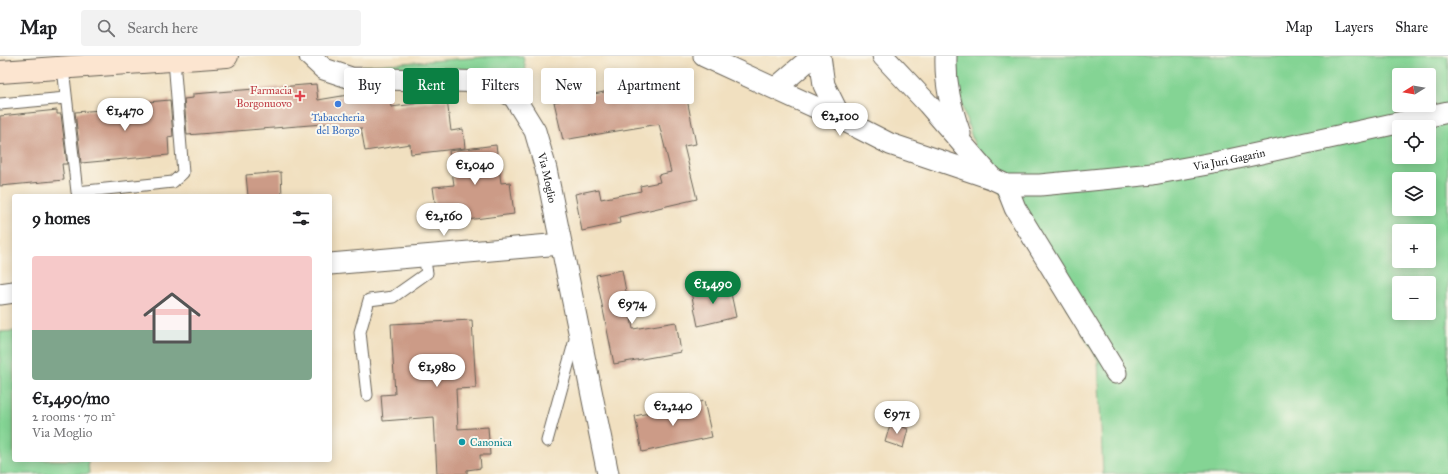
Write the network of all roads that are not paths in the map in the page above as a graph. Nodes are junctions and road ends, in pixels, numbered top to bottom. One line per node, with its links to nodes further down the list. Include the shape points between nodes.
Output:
1 (227, 56): 8 (main road)
2 (310, 56): 18 (street, Via Moglio, via 324,69 351,78 488,82 514,97 535,131 546,169)
3 (704, 56): 11 (street, Via Juri Gagarin)
4 (812, 56): 11 (street)
5 (820, 56): 15 (street, via 824,85)
6 (883, 56): 16 (street)
7 (946, 56): 16 (street, via 945,76 951,108)
8 (174, 60): 9 (main road); 12 (lane, via 183,173 173,182 77,192)
9 (63, 68): 10 (main road); 12 (lane)
10 (0, 72)
11 (776, 88): 15 (street, Via Juri Gagarin)
12 (66, 98): 13 (lane)
13 (0, 104)
14 (1448, 112): 17 (street, Via Juri Gagarin, via 1153,174 1040,185)
15 (841, 119): 17 (street, Via Juri Gagarin, via 890,144)
16 (965, 146): 17 (street)
17 (999, 182): 24 (street)
18 (561, 244): 19 (street); 23 (street, Via Moglio)
19 (424, 256): 20 (street); 25 (lane, via 427,273 393,298 369,300 360,332)
20 (332, 264)
21 (12, 292): 22 (street)
22 (0, 294)
23 (578, 328): 26 (lane); 27 (street, Via Moglio)
24 (1116, 373)
25 (367, 395)
26 (547, 441)
27 (608, 474)

